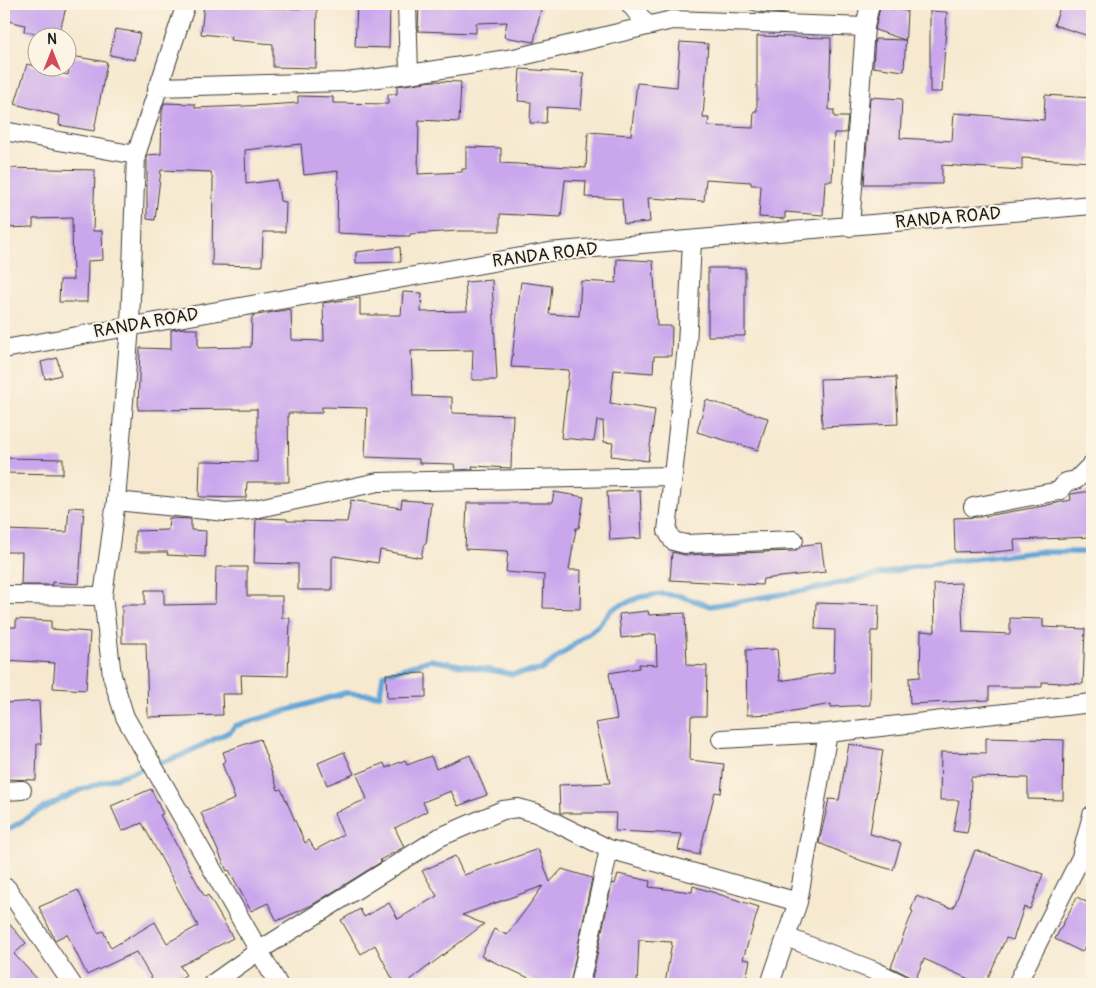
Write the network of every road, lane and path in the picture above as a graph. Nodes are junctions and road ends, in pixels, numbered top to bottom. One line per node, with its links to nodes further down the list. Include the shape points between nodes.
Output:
1 (186, 4): 8 (street)
2 (407, 4): 7 (street)
3 (630, 4): 5 (street)
4 (870, 4): 6 (street)
5 (647, 26): 6 (street, via 672,20); 7 (street, via 514,58)
6 (865, 27): 12 (street)
7 (409, 74): 8 (street, via 346,82)
8 (157, 87): 10 (street)
9 (4, 131): 10 (street)
10 (136, 154): 14 (street)
11 (1092, 205): 12 (street, RANDA ROAD)
12 (850, 226): 13 (street, RANDA ROAD)
13 (692, 241): 14 (street, RANDA ROAD, via 549,252); 17 (street, via 687,346)
14 (130, 326): 15 (street, RANDA ROAD); 18 (street)
15 (4, 349)
16 (1092, 464): 19 (street, via 1076,480 1066,482 1059,491)
17 (673, 476): 18 (street, via 378,482 250,510 226,512); 20 (street, via 667,531 673,541 685,544)
18 (116, 501): 22 (street)
19 (973, 508)
20 (794, 540)
21 (4, 595): 22 (street)
22 (103, 596): 34 (street, via 116,697)
23 (1092, 703): 24 (street)
24 (828, 733): 25 (street); 32 (street)
25 (721, 739)
26 (4, 790): 27 (street)
27 (22, 790)
28 (1092, 815): 30 (street)
29 (610, 849): 32 (street); 34 (street, via 536,813 518,808 503,810 440,837); 38 (street)
30 (1086, 861): 41 (street)
31 (7, 888): 35 (street)
32 (798, 902): 33 (street)
33 (786, 937): 39 (street); 40 (street)
34 (260, 950): 36 (street); 37 (street)
35 (72, 984)
36 (212, 984)
37 (278, 984)
38 (580, 984)
39 (770, 984)
40 (902, 984)
41 (1017, 984)

